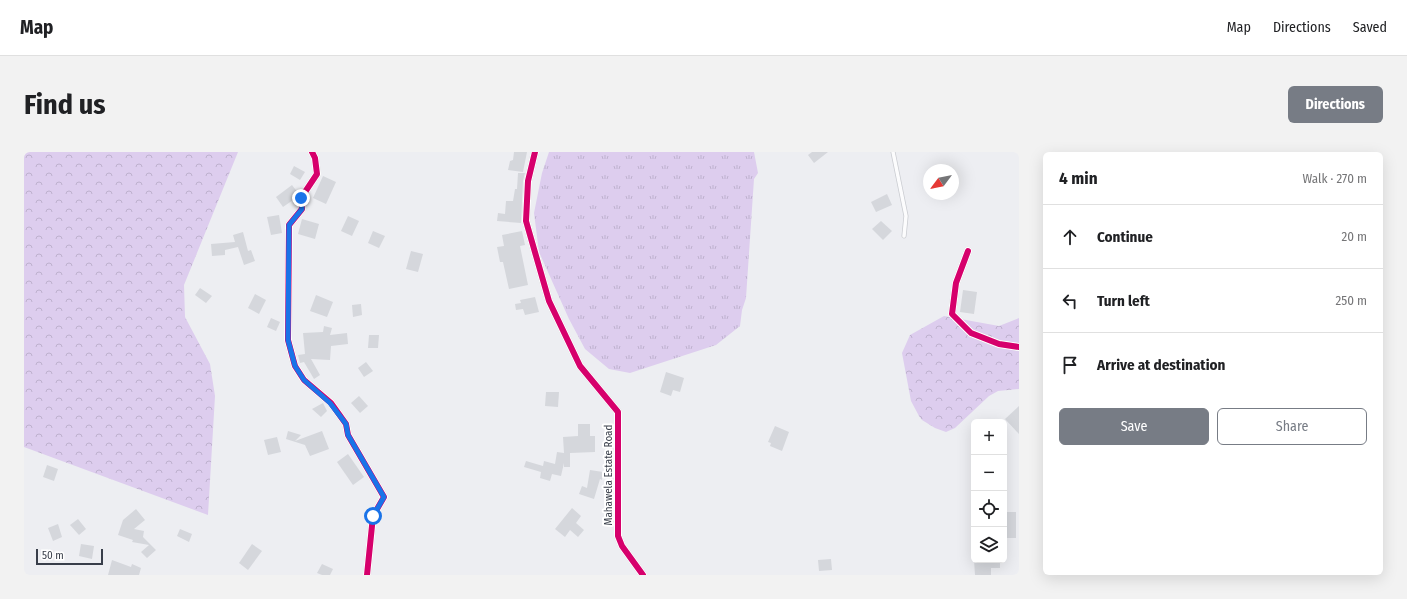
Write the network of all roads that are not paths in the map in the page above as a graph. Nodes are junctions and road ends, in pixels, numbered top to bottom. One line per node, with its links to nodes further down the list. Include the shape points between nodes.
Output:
1 (312, 152): 7 (street, via 317,174 301,198 302,209 289,225 288,340 295,366 304,380 330,403 346,424 348,435 384,497 373,516)
2 (535, 152): 8 (street, Mahawela Estate Road, via 528,181 526,221 549,301 580,366 618,412 618,536 622,546)
3 (893, 152): 4 (lane, via 906,216)
4 (904, 236)
5 (968, 251): 6 (street, via 956,283 952,314 971,333 999,344)
6 (1019, 347)
7 (367, 575)
8 (643, 575)

